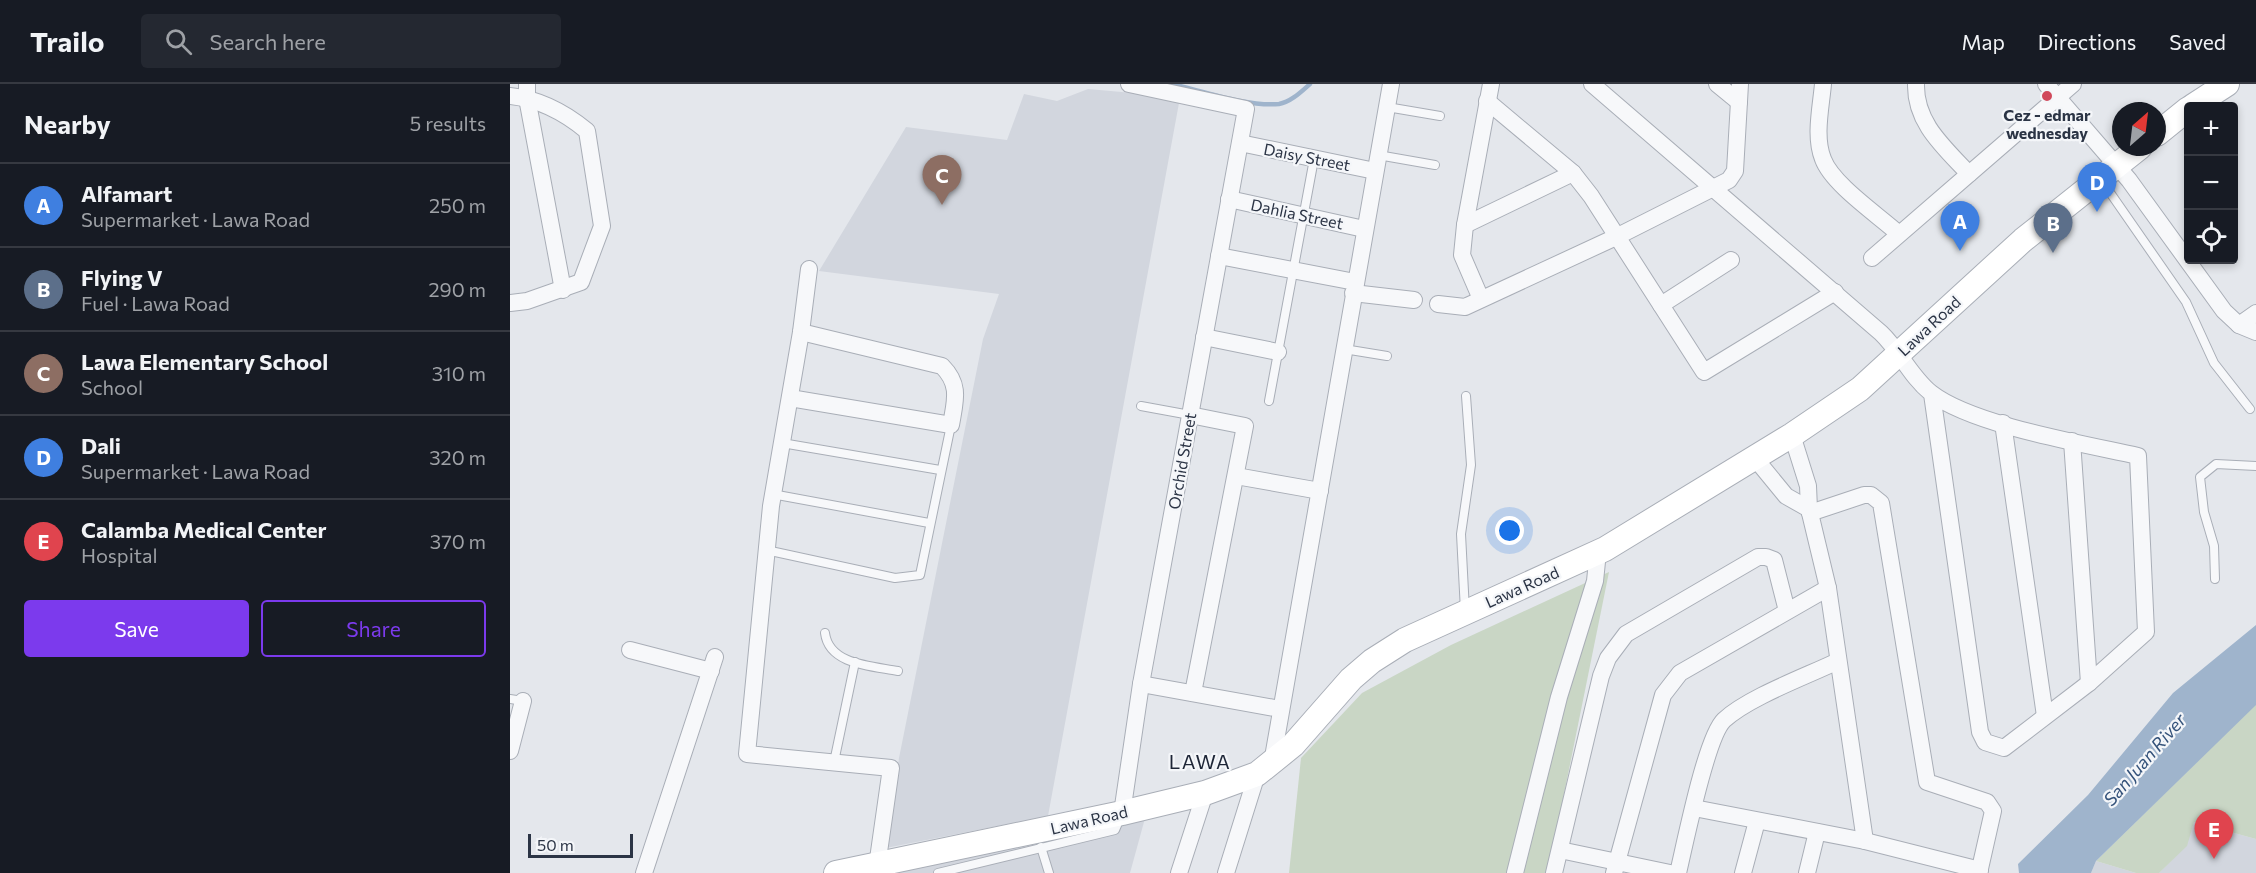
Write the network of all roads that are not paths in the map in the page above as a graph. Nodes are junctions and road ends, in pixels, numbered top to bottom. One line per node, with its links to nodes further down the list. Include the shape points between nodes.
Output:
1 (1129, 84): 21 (street, Orchid Street, via 1246,109)
2 (1391, 84): 17 (street)
3 (1491, 84): 14 (street)
4 (1592, 84): 29 (street)
5 (1717, 84): 15 (street)
6 (1740, 84): 15 (street)
7 (1823, 84): 34 (street, via 1819,138 1822,158 1831,173)
8 (1916, 84): 28 (street, via 1916,100 1926,128)
9 (2046, 84): 13 (street)
10 (2073, 84): 13 (street)
11 (2227, 84): 16 (main road)
12 (521, 93): 42 (street); 42 (street, via 563,112 587,131 602,226 581,282)
13 (2058, 97): 26 (street); 28 (street)
14 (1487, 101): 27 (street); 32 (street)
15 (1739, 102): 29 (street, via 1735,171)
16 (2199, 102)
17 (1387, 107): 19 (lane); 24 (street)
18 (2184, 113): 20 (main road)
19 (1440, 116)
20 (2166, 127)
21 (1240, 144): 23 (street, Daisy Street); 30 (street, Orchid Street)
22 (2128, 156): 26 (main road, Lawa Road)
23 (1314, 159): 24 (street, Daisy Street); 31 (lane)
24 (1376, 163): 25 (lane); 33 (street)
25 (1435, 165)
26 (2108, 172): 50 (street, via 2180,248 2224,311); 56 (main road, Lawa Road, via 2023,240); 63 (lane, via 2186,302 2214,363)
27 (1573, 173): 32 (street); 35 (street)
28 (1969, 174): 34 (street)
29 (1714, 189): 35 (street); 43 (street)
30 (1229, 199): 31 (street, Dahlia Street); 36 (street, Orchid Street)
31 (1304, 216): 33 (street, Dahlia Street); 40 (lane)
32 (1465, 225): 44 (street, via 1462,255)
33 (1364, 229): 41 (street)
34 (1899, 234): 37 (street)
35 (1616, 237): 44 (street); 48 (street)
36 (1219, 256): 40 (street); 53 (street, Orchid Street)
37 (1872, 258)
38 (1731, 260): 48 (street)
39 (809, 269): 51 (street)
40 (1292, 270): 41 (street); 55 (lane)
41 (1354, 288): 45 (street); 54 (street)
42 (563, 290): 46 (street)
43 (1835, 292): 48 (street, via 1704,372); 56 (street, via 1892,343)
44 (1481, 299): 47 (street, via 1465,307)
45 (1414, 300)
46 (510, 303)
47 (1438, 304)
48 (1661, 304)
49 (2256, 313): 50 (street)
50 (2239, 325): 52 (street)
51 (801, 332): 60 (street); 66 (street, via 942,366 953,377)
52 (2256, 332)
53 (1204, 337): 55 (street); 64 (street, Orchid Street)
54 (1344, 350): 57 (lane); 74 (street)
55 (1278, 352): 61 (lane)
56 (1899, 354): 58 (street, via 1908,371); 67 (main road, Lawa Road, via 1860,389)
57 (1387, 356)
58 (1932, 394): 65 (street, via 1960,410); 94 (street, via 1980,732 1985,742 2004,748)
59 (1466, 396): 83 (lane, via 1471,465 1461,534)
60 (790, 398): 66 (street); 69 (street)
61 (1269, 401)
62 (1141, 406): 64 (lane)
63 (2250, 409)
64 (1190, 415): 73 (street, via 1245,426); 90 (street, Orchid Street)
65 (2003, 423): 68 (street); 94 (street)
66 (951, 425): 72 (lane)
67 (1792, 435): 70 (main road, Lawa Road); 76 (street, via 1808,486)
68 (2072, 441): 89 (street); 89 (street, via 2138,456 2146,632)
69 (782, 443): 72 (lane); 75 (street)
70 (1754, 457): 76 (street, via 1786,496); 79 (main road, Lawa Road)
71 (2256, 466): 80 (lane, via 2216,464 2200,477 2204,512 2214,546)
72 (940, 470): 77 (lane)
73 (1236, 476): 74 (street); 91 (street)
74 (1320, 492): 93 (street)
75 (772, 494): 77 (lane); 78 (street)
76 (1809, 511): 81 (street); 108 (street, via 1864,495 1881,502 1927,782 1987,802 1993,811)
77 (929, 523): 78 (lane, via 920,575 895,578)
78 (766, 550): 96 (street, via 747,754)
79 (1598, 552): 83 (main road, Lawa Road); 115 (street, via 1595,582 1559,697)
80 (2215, 579)
81 (1828, 588): 82 (street); 86 (street)
82 (1787, 612): 105 (street, via 1774,560 1758,558 1626,634 1608,658 1601,676); 107 (street, via 1680,673 1663,694)
83 (1466, 613): 97 (main road, Lawa Road, via 1404,640 1372,661 1331,700 1293,745)
84 (825, 633): 87 (lane, via 826,644)
85 (630, 650): 109 (street, via 713,664)
86 (1838, 661): 99 (street, via 1752,702 1723,721 1709,750); 103 (street)
87 (855, 663): 88 (lane); 96 (lane)
88 (898, 671)
89 (2089, 683): 94 (street)
90 (1141, 684): 91 (street); 100 (street, Orchid Street)
91 (1193, 693): 93 (street)
92 (517, 700): 95 (street)
93 (1280, 709): 97 (street)
94 (2045, 716)
95 (510, 751)
96 (834, 762): 106 (street, via 891,768)
97 (1264, 769): 98 (main road, Lawa Road); 114 (street)
98 (1205, 793): 100 (main road, Lawa Road); 113 (street)
99 (1694, 808): 101 (street); 118 (street)
100 (1122, 813): 104 (lane, via 1115,830); 106 (main road, Lawa Road)
101 (1757, 821): 102 (street); 119 (street)
102 (1817, 832): 103 (street); 120 (street)
103 (1865, 841): 108 (street)
104 (1041, 847): 111 (lane); 112 (lane)
105 (1560, 850): 107 (street); 116 (street)
106 (877, 867): 110 (main road, Lawa Road)
107 (1616, 867): 117 (street)
108 (1979, 872)
109 (644, 873)
110 (836, 873)
111 (938, 873)
112 (1049, 873)
113 (1179, 873)
114 (1226, 873)
115 (1515, 873)
116 (1554, 873)
117 (1670, 873)
118 (1678, 873)
119 (1743, 873)
120 (1807, 873)

